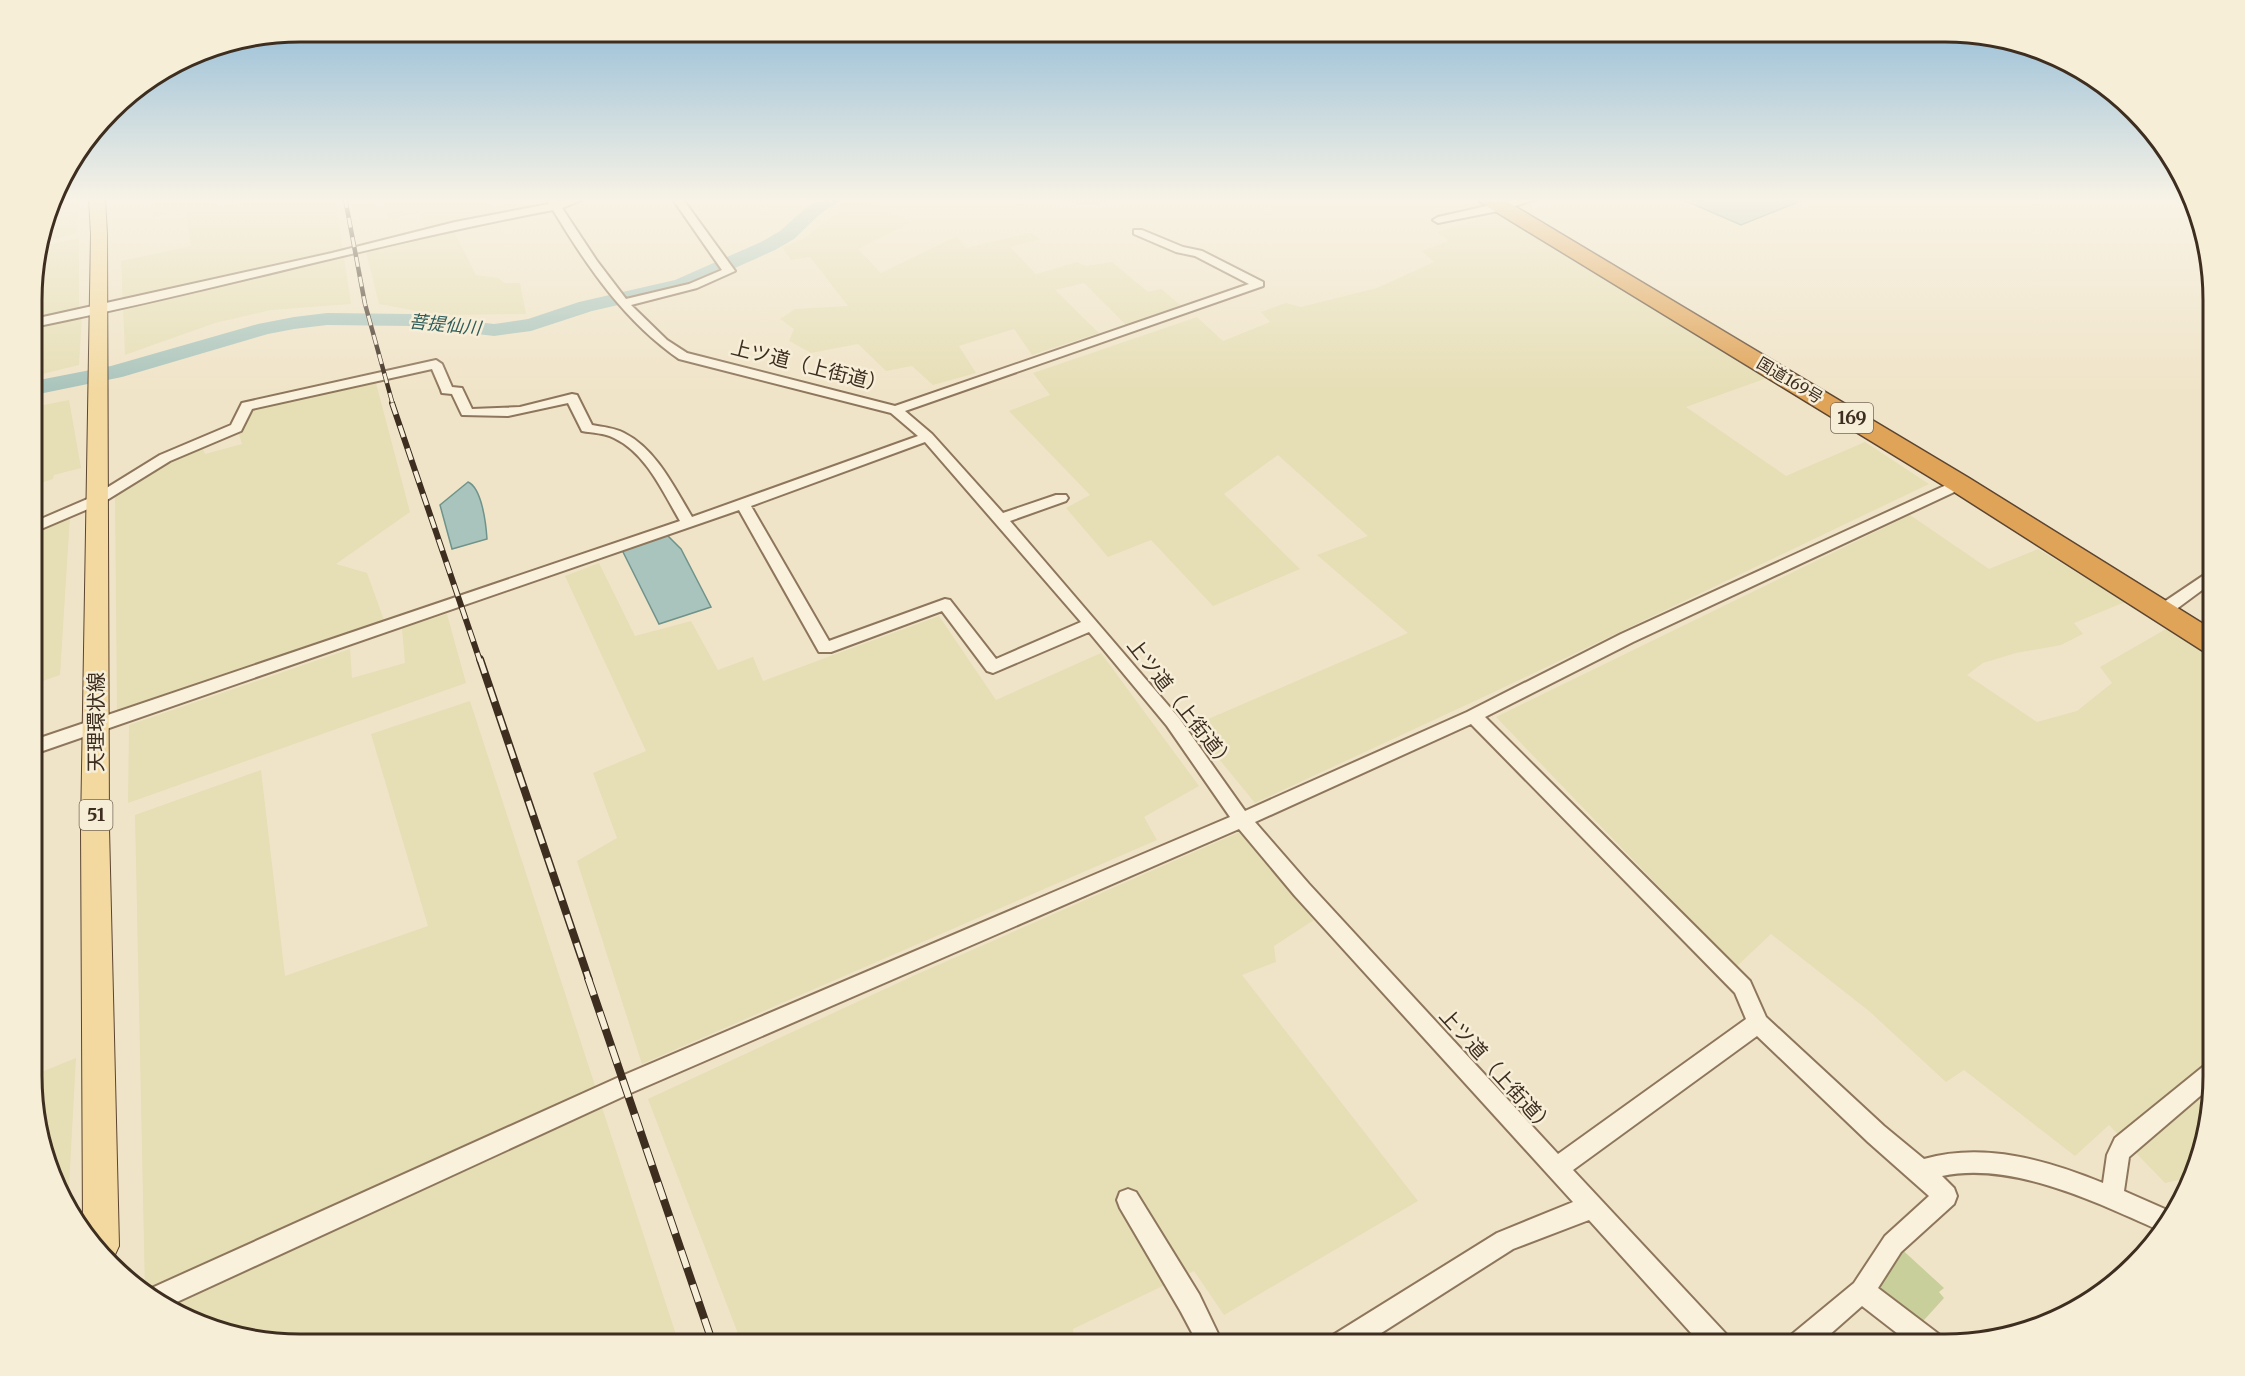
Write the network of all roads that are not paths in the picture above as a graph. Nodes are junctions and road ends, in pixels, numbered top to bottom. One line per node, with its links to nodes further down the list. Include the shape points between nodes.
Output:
1 (98, 262): 8 (main road, 天理環状線 / 51)
2 (304, 262): 8 (street)
3 (592, 262): 7 (street, 上ツ道（上街道）)
4 (723, 262): 7 (street, via 729,271 693,286)
5 (1216, 262): 10 (street, via 1259,284)
6 (1593, 262): 12 (highway, 国道169号 / 169)
7 (624, 303): 10 (street, 上ツ道（上街道）, via 668,347 683,356)
8 (97, 309): 9 (street); 14 (main road, 天理環状線 / 51)
9 (42, 321)
10 (896, 410): 11 (street, 上ツ道（上街道）)
11 (927, 437): 15 (street); 16 (street, 上ツ道（上街道）)
12 (1960, 484): 20 (highway, 国道169号 / 169); 23 (street, via 1627,638)
13 (1061, 498): 16 (street)
14 (97, 500): 17 (street, via 165,458 236,428 247,406 436,364 444,386 457,391 467,412 491,415 530,410 572,398 587,428 617,434 649,462); 18 (street); 24 (main road, 天理環状線 / 51)
15 (742, 504): 17 (street); 21 (street, via 825,648 945,604 993,667)
16 (1001, 519): 21 (street, 上ツ道（上街道）)
17 (688, 522): 24 (street)
18 (42, 524)
19 (2203, 581): 20 (street)
20 (2161, 612): 22 (highway, 国道169号 / 169)
21 (1092, 624): 26 (street, 上ツ道（上街道）, via 1173,722)
22 (2203, 638)
23 (1473, 716): 26 (street); 27 (street, via 1743,987)
24 (98, 725): 25 (street); 35 (main road, 天理環状線 / 51, via 95,840)
25 (42, 744)
26 (1242, 820): 29 (street, 上ツ道（上街道）); 37 (street, via 625,1085)
27 (1758, 1023): 29 (street); 30 (street)
28 (2203, 1080): 31 (street, via 2123,1146)
29 (1557, 1168): 33 (street, 上ツ道（上街道）)
30 (1921, 1171): 31 (street, via 1955,1162 1998,1163 2058,1176); 36 (street, via 1946,1196 1893,1244)
31 (2112, 1197): 34 (street)
32 (1128, 1200): 38 (street)
33 (1593, 1207): 39 (street, via 1505,1241); 40 (street, 上ツ道（上街道）)
34 (2159, 1219)
35 (101, 1240)
36 (1863, 1291): 41 (street); 42 (street)
37 (165, 1295)
38 (1206, 1334)
39 (1358, 1334)
40 (1709, 1334)
41 (1812, 1334)
42 (1918, 1334)

